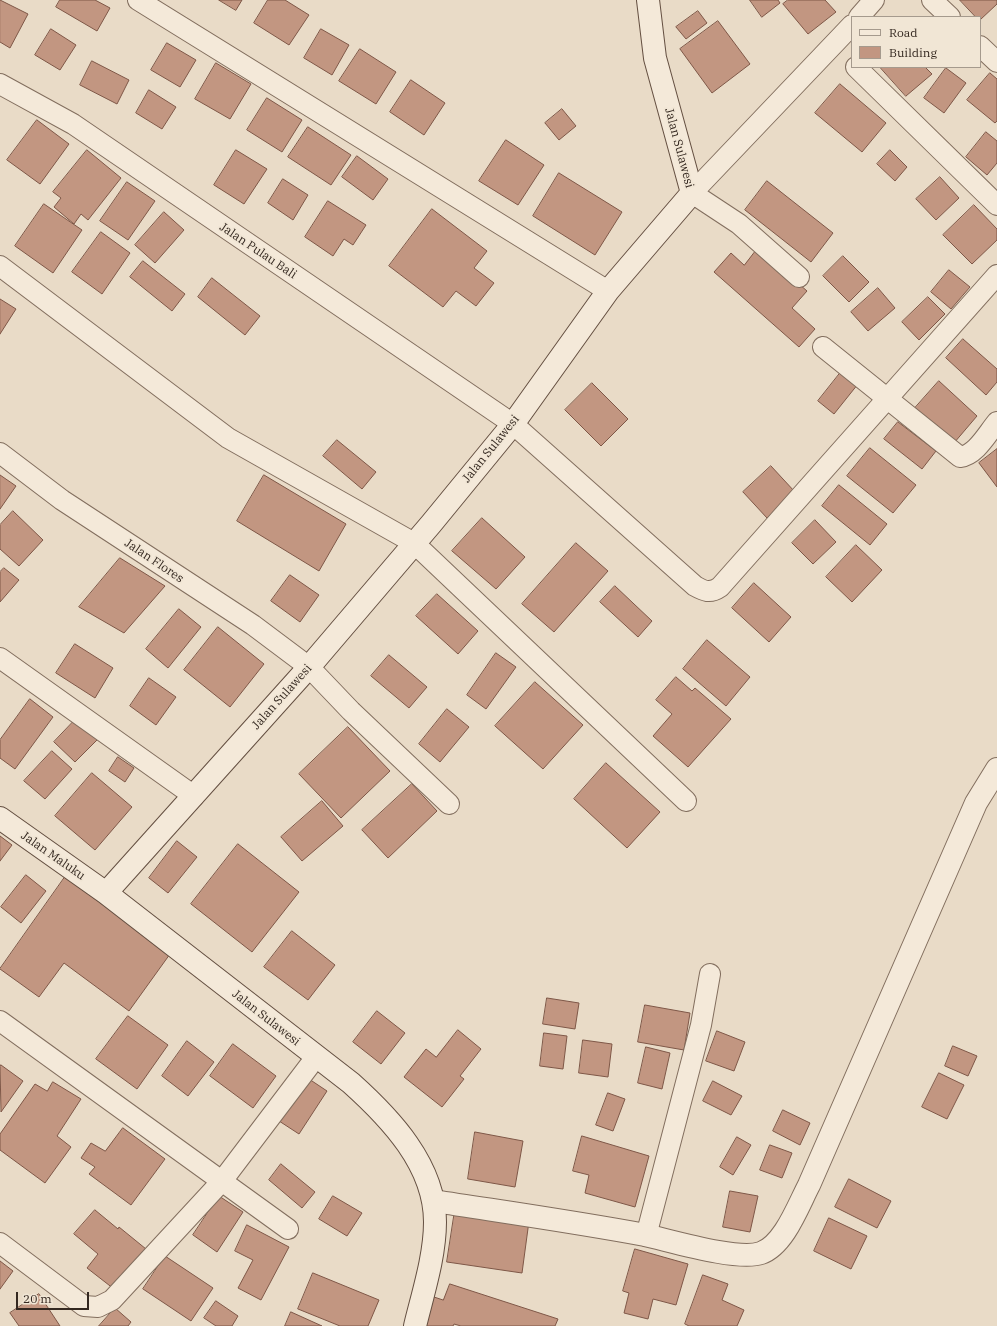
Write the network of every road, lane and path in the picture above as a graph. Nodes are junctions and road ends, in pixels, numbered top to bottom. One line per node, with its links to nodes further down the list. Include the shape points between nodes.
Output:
1 (138, 0): 19 (street)
2 (648, 0): 14 (main road, Jalan Sulawesi, via 655,58)
3 (874, 0): 5 (street)
4 (932, 0): 6 (street)
5 (860, 16)
6 (949, 16)
7 (851, 26): 8 (street)
8 (834, 46): 10 (street); 14 (street)
9 (981, 47): 11 (street)
10 (851, 62)
11 (997, 62)
12 (857, 68): 15 (street)
13 (0, 84): 23 (street, Jalan Pulau Bali, via 73,124)
14 (692, 193): 18 (street, via 739,224); 19 (main road, Jalan Sulawesi)
15 (997, 205)
16 (0, 266): 25 (street, via 228,438)
17 (997, 275): 21 (street)
18 (799, 277)
19 (608, 291): 23 (main road, Jalan Sulawesi)
20 (823, 347): 21 (street)
21 (886, 399): 22 (street, via 960,457 967,456 975,450); 23 (street, Jalan Pulau Bali, via 720,587 712,592 695,586)
22 (997, 422)
23 (513, 424): 25 (main road, Jalan Sulawesi)
24 (0, 453): 27 (street, Jalan Flores, via 62,500 253,625)
25 (414, 543): 27 (main road, Jalan Sulawesi); 30 (street)
26 (0, 658): 29 (street)
27 (309, 667): 29 (main road, Jalan Sulawesi); 31 (street, Jalan Flores)
28 (997, 769): 40 (main road, via 976,803 809,1185 780,1239 772,1247 751,1255)
29 (194, 796): 33 (main road, Jalan Sulawesi)
30 (686, 801)
31 (449, 804)
32 (0, 818): 33 (main road, Jalan Maluku)
33 (106, 893): 36 (main road, Jalan Sulawesi)
34 (710, 974): 40 (street, via 701,1025)
35 (0, 1021): 37 (street)
36 (316, 1057): 37 (street); 38 (main road, Jalan Sulawesi, via 366,1097 395,1127 425,1175)
37 (222, 1181): 39 (street); 41 (street, via 112,1300 98,1307 84,1306)
38 (434, 1201): 40 (main road); 42 (main road, Jalan Sulawesi, via 435,1223 431,1258)
39 (288, 1229)
40 (646, 1236)
41 (0, 1243)
42 (415, 1326)

